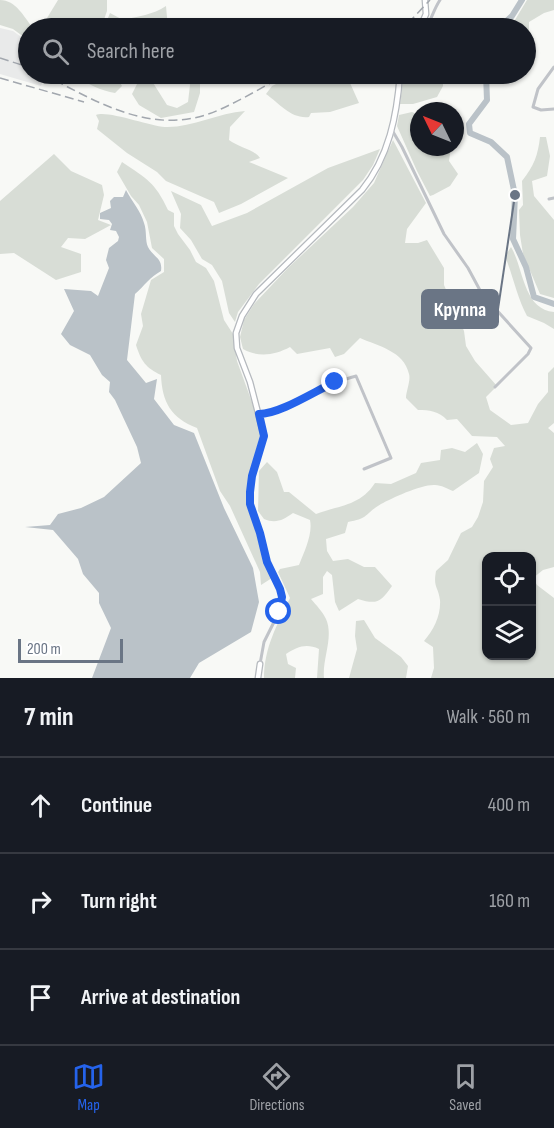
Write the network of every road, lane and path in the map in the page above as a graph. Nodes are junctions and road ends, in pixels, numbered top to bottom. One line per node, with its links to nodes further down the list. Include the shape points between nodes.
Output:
1 (425, 0): 3 (street)
2 (440, 0): 4 (street)
3 (424, 18)
4 (432, 18)
5 (554, 67): 7 (street, via 538,88 533,106)
6 (399, 84): 8 (street)
7 (554, 109)
8 (392, 130): 11 (street, via 444,234 482,294 531,348); 12 (street, via 373,177 256,294 242,316 236,333 237,348)
9 (554, 198): 10 (street)
10 (549, 200)
11 (495, 387)
12 (259, 414): 13 (street); 14 (street, via 356,376 391,458)
13 (264, 436): 15 (street, via 252,476 250,504 282,597 264,642)
14 (364, 469)
15 (260, 664): 16 (street)
16 (258, 678)

